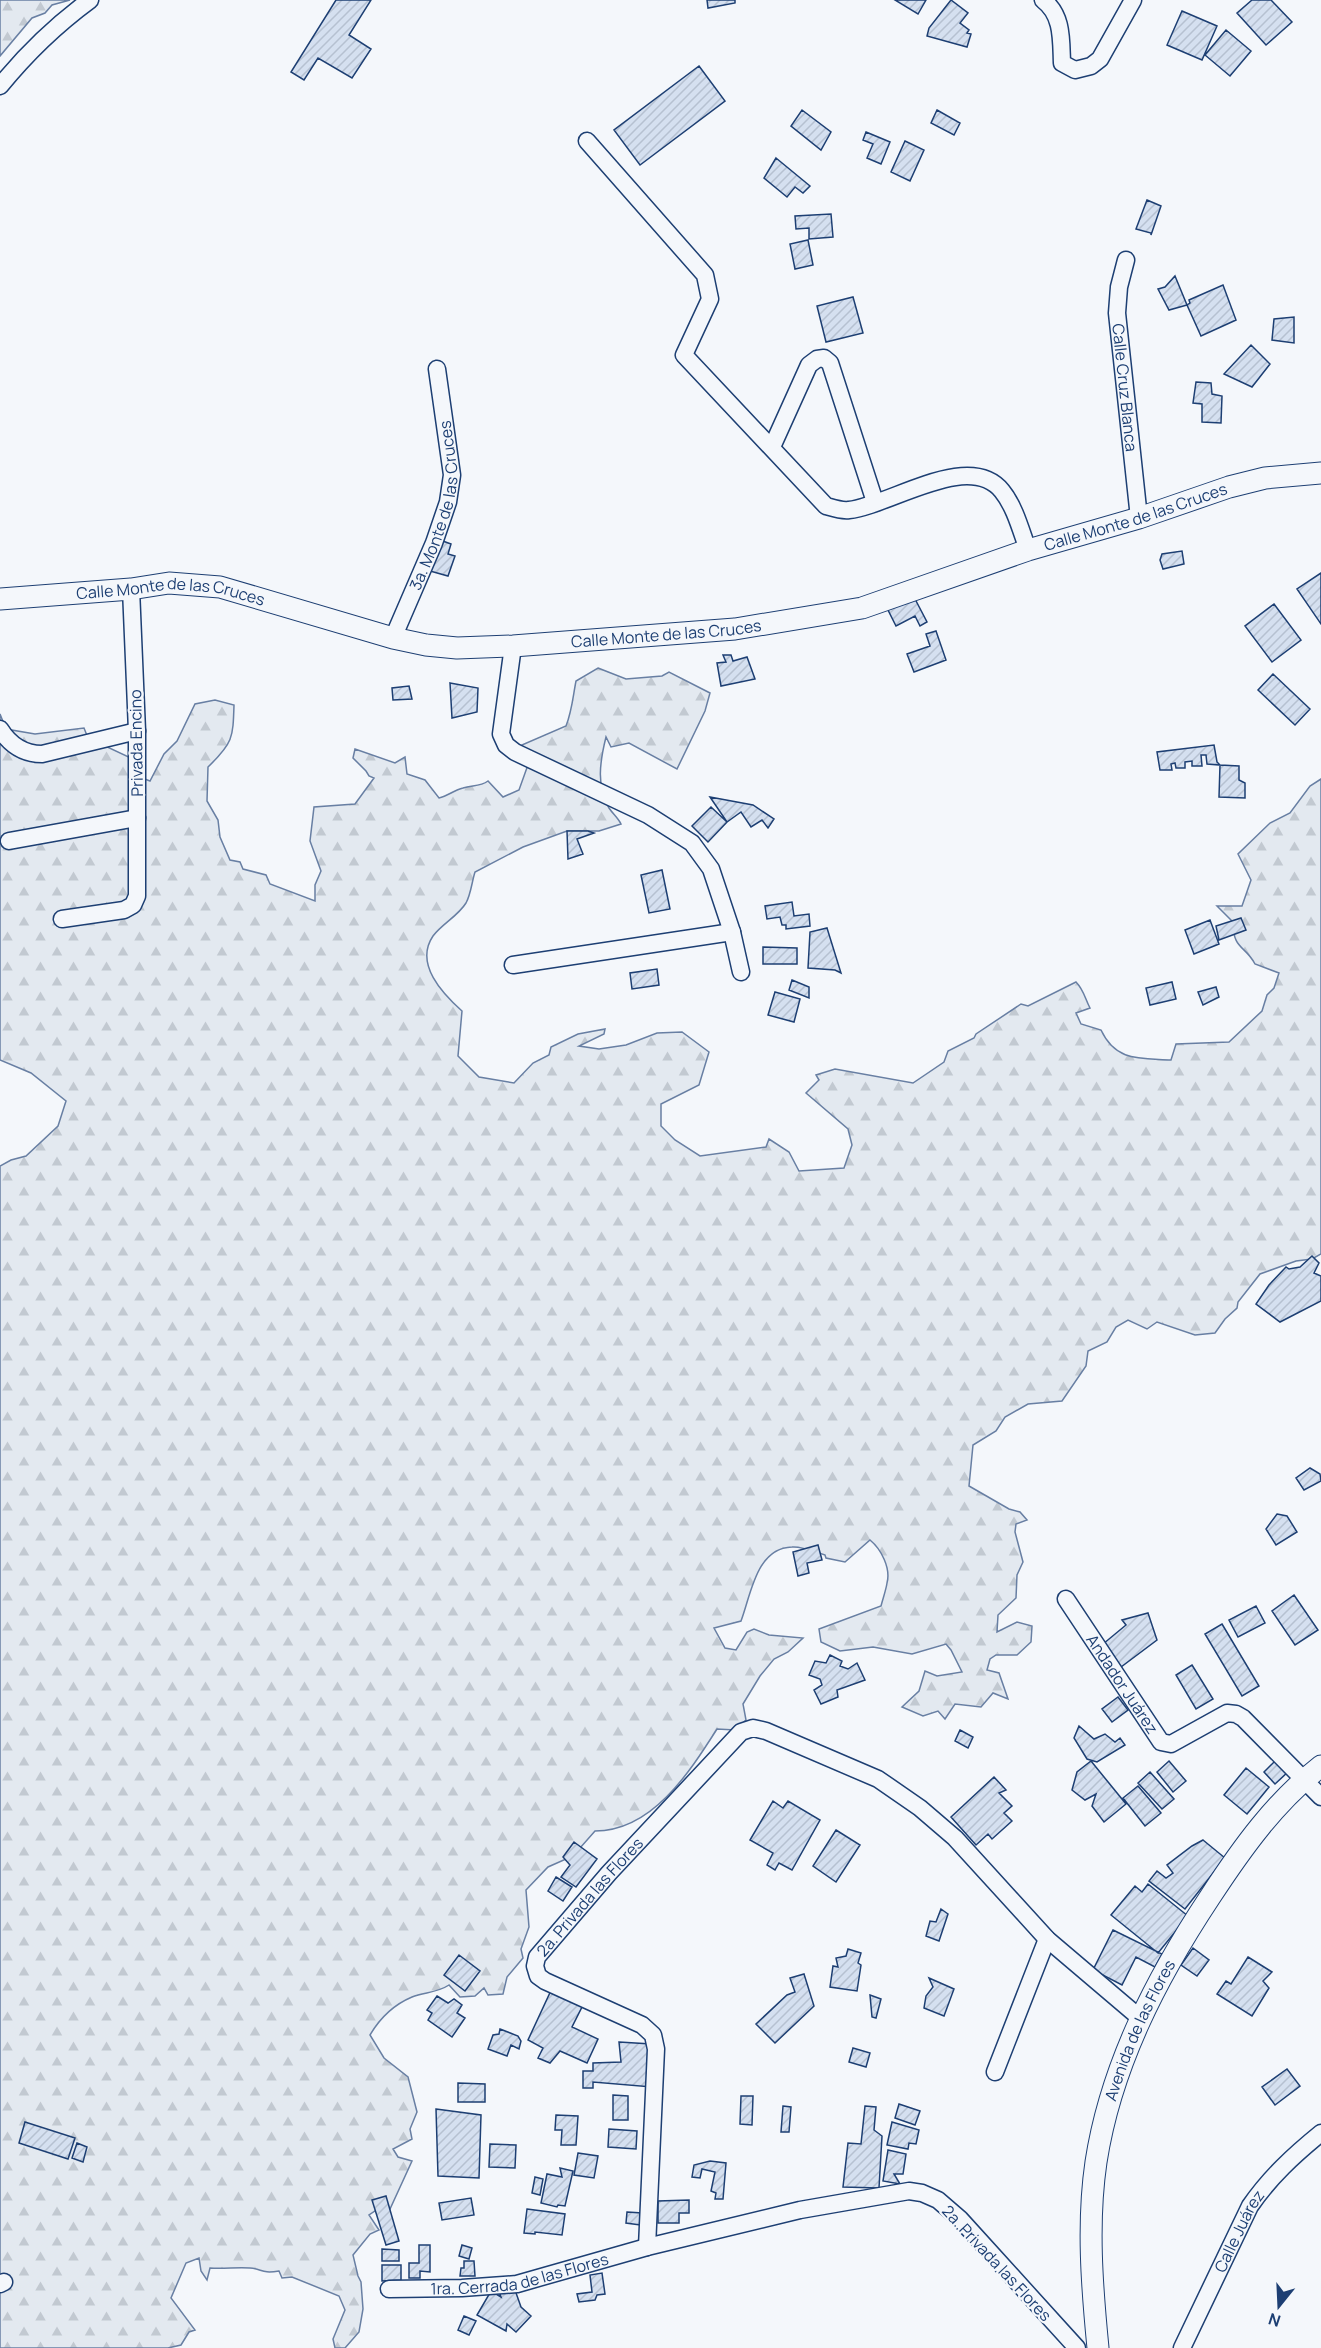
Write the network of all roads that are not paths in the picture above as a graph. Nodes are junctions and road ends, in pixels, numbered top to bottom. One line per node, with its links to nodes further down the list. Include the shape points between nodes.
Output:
1 (90, 0): 4 (street, via 63,19)
2 (1043, 0): 3 (street, via 1052,6 1059,22 1062,63 1075,70 1100,59)
3 (1133, 0)
4 (0, 86)
5 (587, 141): 8 (street, via 705,275 710,299 684,355)
6 (1126, 260): 11 (street, Calle Cruz Blanca, via 1117,313)
7 (437, 369): 15 (street, 3a. Monte de las Cruces, via 452,475 448,502)
8 (772, 447): 10 (street, via 826,506 849,510); 10 (street, via 809,365 824,358 830,363)
9 (1321, 473): 11 (street, Calle Monte de las Cruces, via 1265,477)
10 (875, 502): 12 (street, via 953,477 974,476 990,481 1009,501)
11 (1139, 518): 12 (street, Calle Monte de las Cruces)
12 (1028, 550): 16 (street, Calle Monte de las Cruces, via 862,608 735,629)
13 (131, 589): 14 (street, Calle Monte de las Cruces); 15 (street, Calle Monte de las Cruces, via 169,583 220,587); 18 (street, Privada Encino)
14 (0, 598)
15 (393, 638): 16 (street, Calle Monte de las Cruces, via 457,648)
16 (513, 646): 22 (street, via 501,734 506,745 648,815 692,843 711,868)
17 (0, 729): 18 (street, via 6,739 31,754)
18 (137, 731): 19 (street, Privada Encino)
19 (137, 818): 20 (street); 21 (street, Privada Encino, via 137,896 133,905)
20 (9, 840)
21 (62, 919)
22 (732, 932): 23 (street); 24 (street)
23 (513, 965)
24 (741, 972)
25 (1066, 1599): 27 (street, Andador Juárez, via 1161,1742 1171,1744 1227,1713 1236,1714)
26 (1321, 1766): 27 (street, Avenida de las Flores)
27 (1302, 1780): 28 (street, Andador Juárez); 30 (street, Avenida de las Flores, via 1258,1827 1176,1948)
28 (1321, 1797)
29 (1047, 1939): 30 (street, 2a. Privada las Flores); 31 (street); 33 (street, 2a. Privada las Flores, via 955,1838 878,1779 765,1731 753,1728 741,1732 609,1873 537,1957 535,1966 538,1976 545,1981 642,2025 653,2035 656,2049)
30 (1140, 2018): 36 (street, Avenida de las Flores, via 1106,2116 1096,2163 1093,2283)
31 (995, 2072)
32 (1321, 2133): 37 (street, Calle Juárez, via 1284,2163 1250,2206)
33 (647, 2247): 34 (street, 1ra. Cerrada de las Flores, via 517,2284); 35 (street, 2a. Privada las Flores, via 800,2210 909,2191 922,2193 938,2200 960,2219)
34 (389, 2289)
35 (1077, 2348)
36 (1098, 2348)
37 (1182, 2348)

